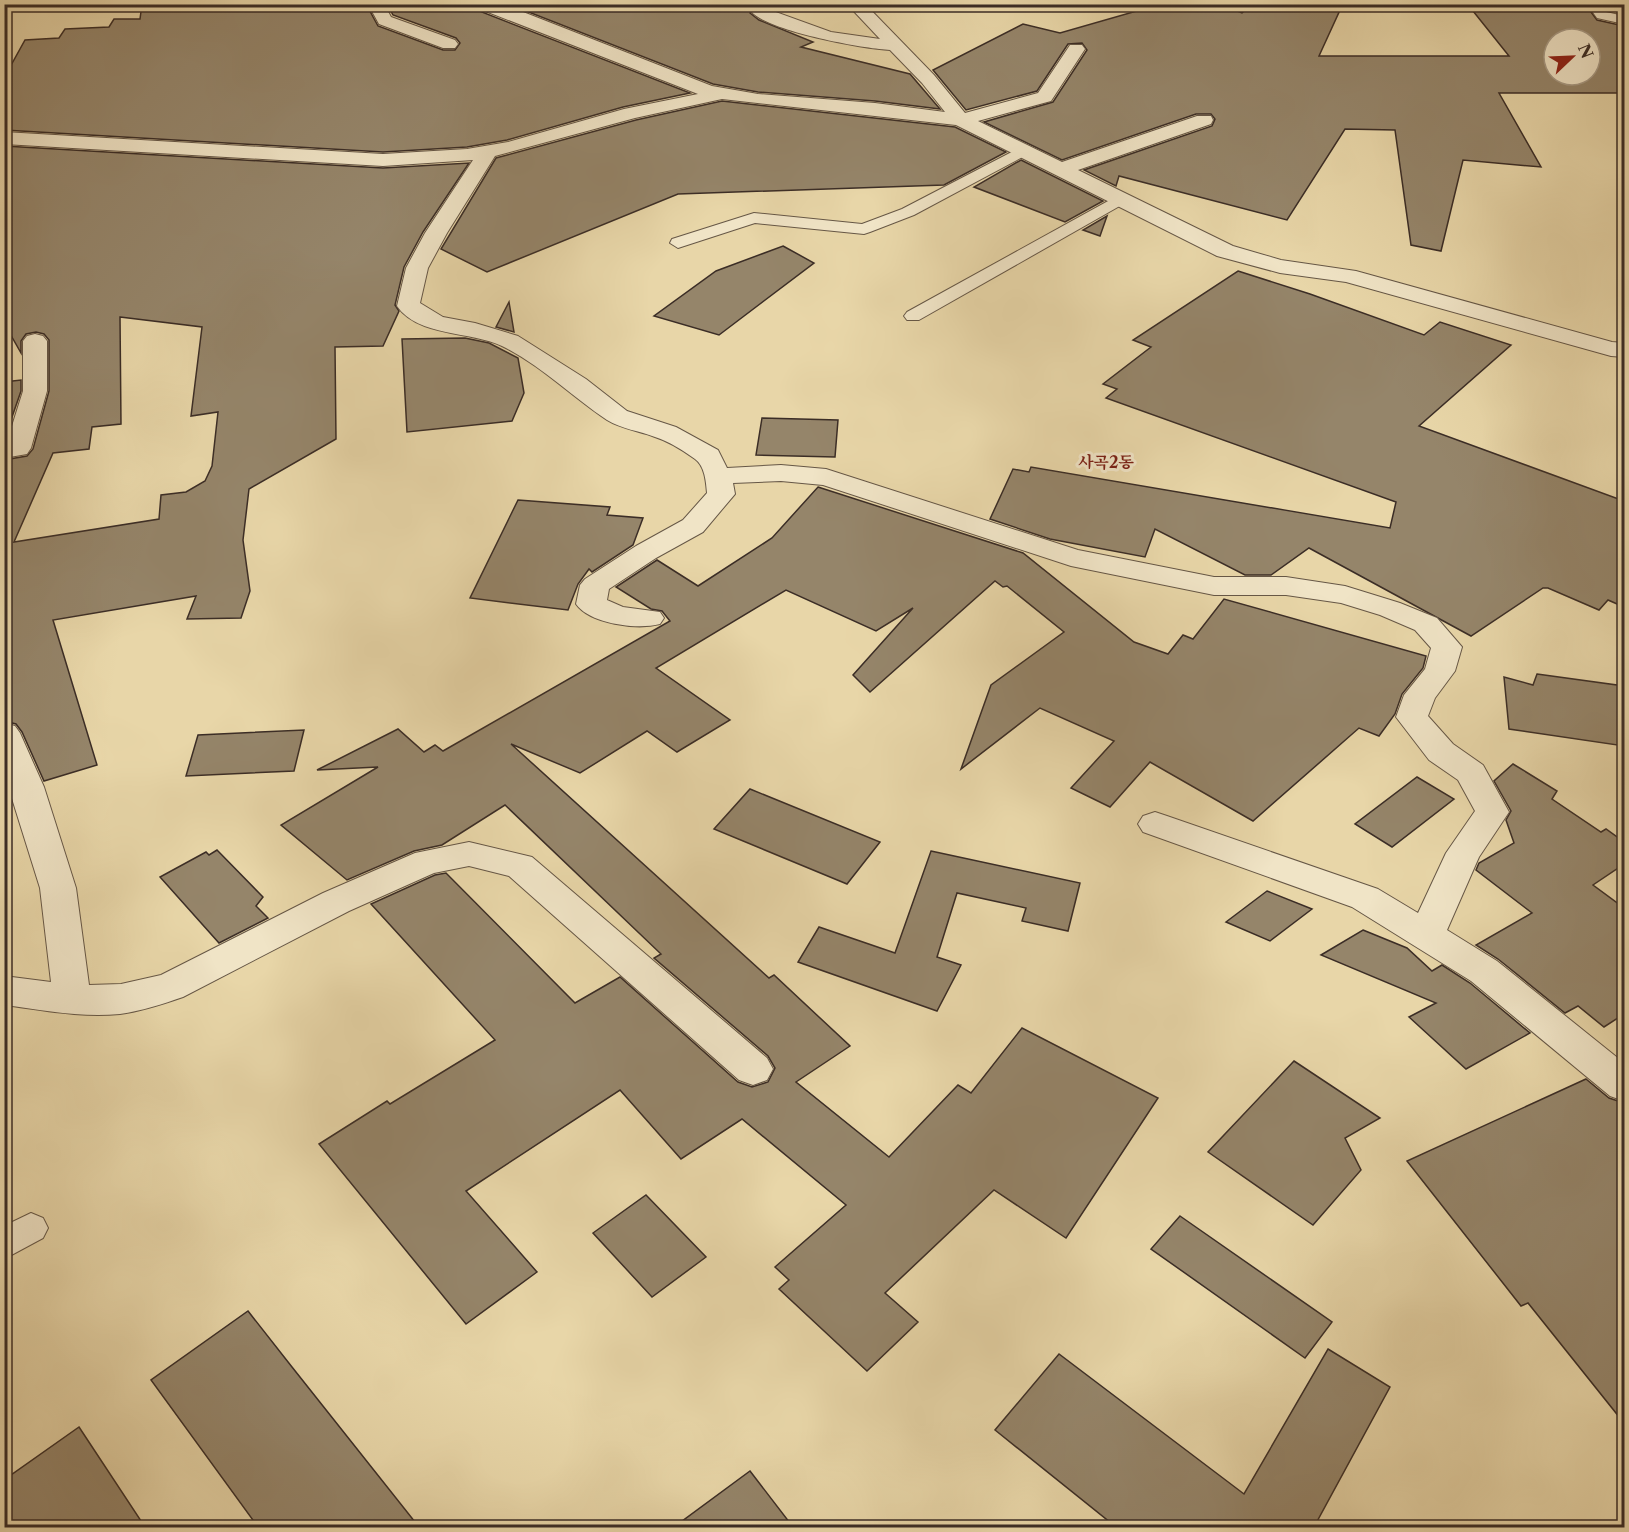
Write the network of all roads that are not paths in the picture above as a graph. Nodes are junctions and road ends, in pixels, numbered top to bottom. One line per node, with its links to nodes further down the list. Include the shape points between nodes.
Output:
1 (376, 4): 7 (street, via 385,20)
2 (482, 4): 10 (street)
3 (855, 4): 8 (street)
4 (1593, 4): 6 (lane, via 1602,15)
5 (759, 11): 8 (street, via 844,41)
6 (1624, 20)
7 (449, 44)
8 (894, 45): 11 (street)
9 (1076, 49): 11 (street, via 1045,97)
10 (719, 94): 11 (street); 15 (street, via 631,113)
11 (962, 120): 14 (street)
12 (1204, 120): 16 (street)
13 (4, 138): 15 (street, via 383,160)
14 (1025, 150): 16 (street); 18 (lane, via 908,212 864,229 754,218)
15 (489, 152): 23 (street, via 417,268 408,306 436,322 510,341 618,416 667,432 709,456)
16 (1061, 169): 17 (street)
17 (1119, 200): 19 (lane); 21 (street, via 1225,251 1280,266 1348,276)
18 (678, 243)
19 (914, 316)
20 (35, 341): 22 (street, via 35,391 18,448)
21 (1624, 350)
22 (4, 450)
23 (718, 476): 24 (street, via 721,494 693,526 595,585 591,604 618,616); 27 (street, via 781,473 826,477 1071,556 1214,586 1286,586 1346,595 1426,624 1447,647 1440,671 1420,695 1412,717 1441,752 1471,773 1492,812 1463,853)
24 (649, 618)
25 (4, 733): 29 (street, via 27,787 58,888)
26 (1155, 824): 27 (street, via 1365,898)
27 (1426, 936): 31 (street, via 1484,971)
28 (4, 990): 29 (street)
29 (72, 1000): 30 (street, via 121,999 170,987 336,902 427,862 469,854 520,866)
30 (753, 1069)
31 (1624, 1085)

